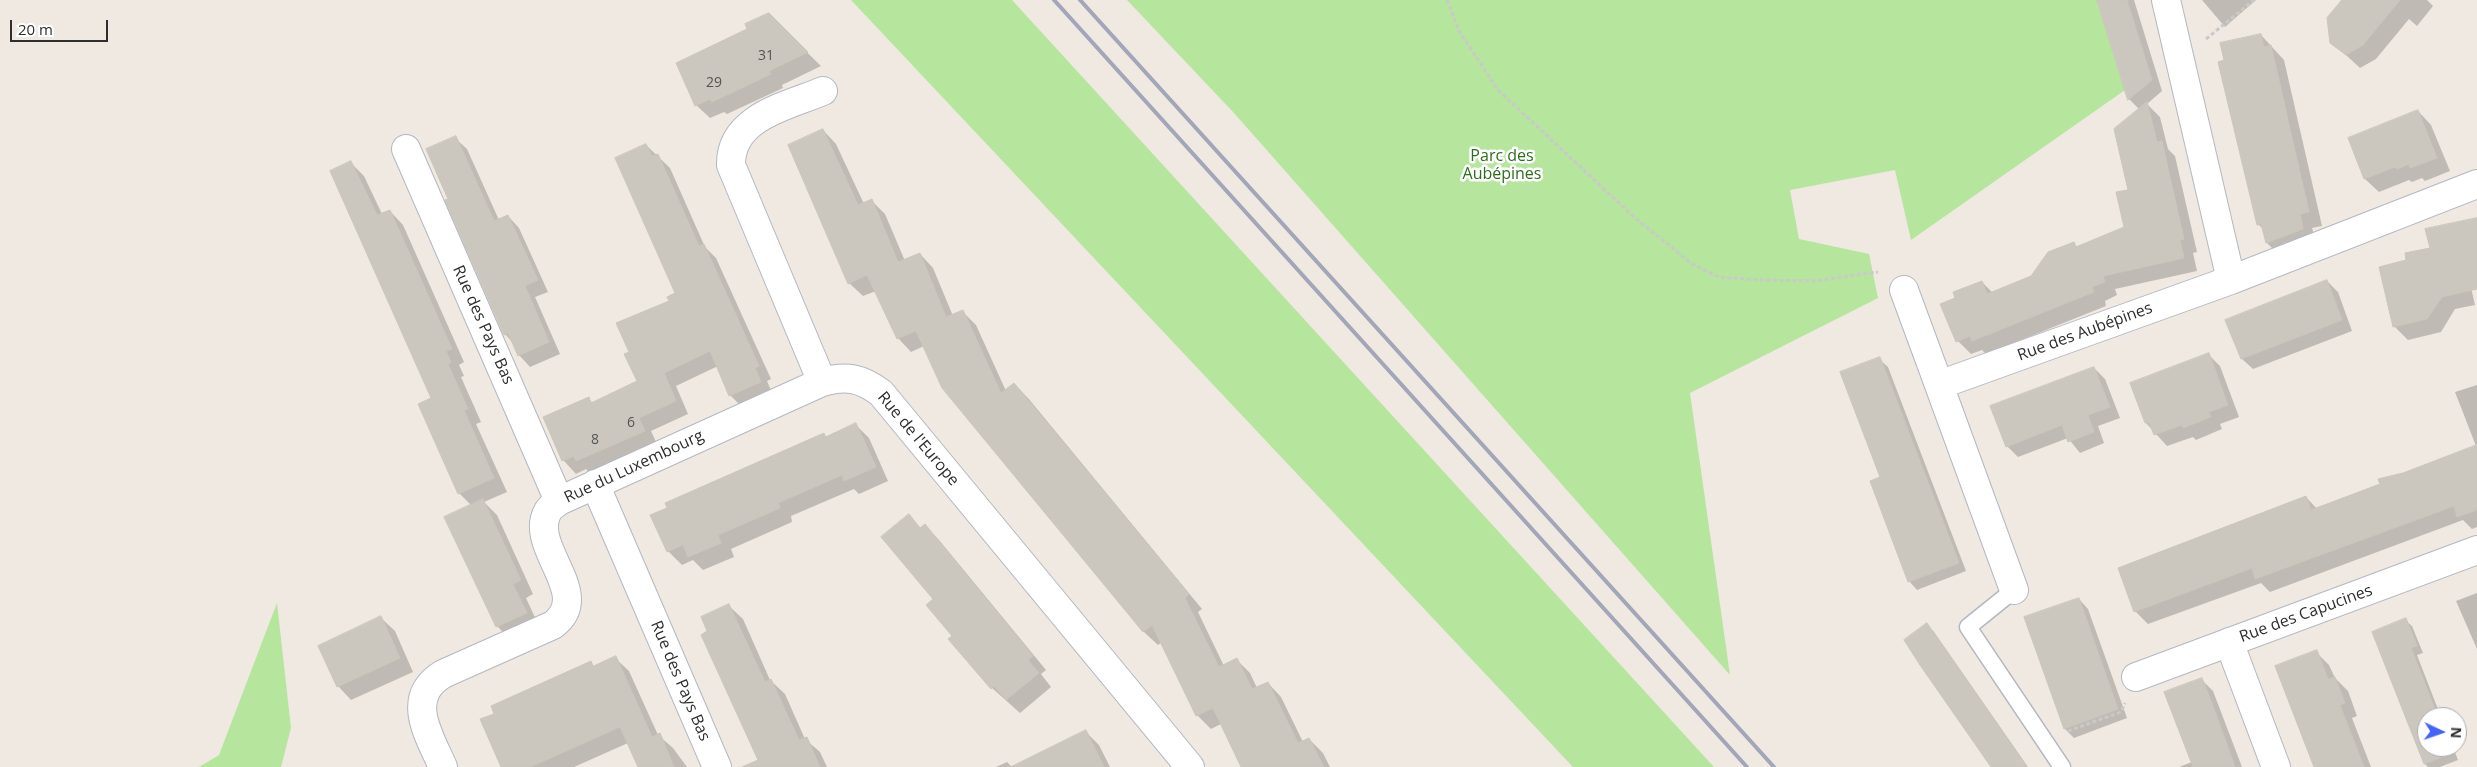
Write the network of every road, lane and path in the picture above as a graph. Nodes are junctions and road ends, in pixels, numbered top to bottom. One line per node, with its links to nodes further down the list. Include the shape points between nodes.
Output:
1 (1448, 0): 9 (path, via 1459,31 1498,90 1634,217 1692,264 1719,277 1761,280 1813,281 1890,270)
2 (2166, 0): 4 (street)
3 (2254, 0): 4 (path, via 2204,40)
4 (2177, 47): 8 (street)
5 (823, 91): 10 (street, via 756,120 744,129 731,151 732,165)
6 (406, 149): 13 (street, Rue des Pays Bas)
7 (2477, 184): 8 (street, Rue des Aubépines)
8 (2231, 280): 11 (street, Rue des Aubépines)
9 (1904, 290): 11 (street)
10 (822, 382): 12 (street, Rue du Luxembourg); 21 (street, Rue de l'Europe, via 838,377 855,378 881,393)
11 (1940, 385): 15 (street)
12 (595, 484): 13 (street, Rue du Luxembourg); 20 (street, Rue des Pays Bas)
13 (559, 501): 19 (street, Rue du Luxembourg, via 548,512 545,525 546,540 566,592 562,619 431,681 421,705 423,719)
14 (2477, 550): 16 (street, Rue des Capucines)
15 (2014, 590): 18 (lane, via 1968,627)
16 (2229, 642): 17 (street, Rue des Capucines); 23 (street)
17 (2136, 677): 18 (path, via 2121,712)
18 (2044, 740): 22 (lane)
19 (443, 767)
20 (717, 767)
21 (1190, 767)
22 (2062, 767)
23 (2276, 767)

